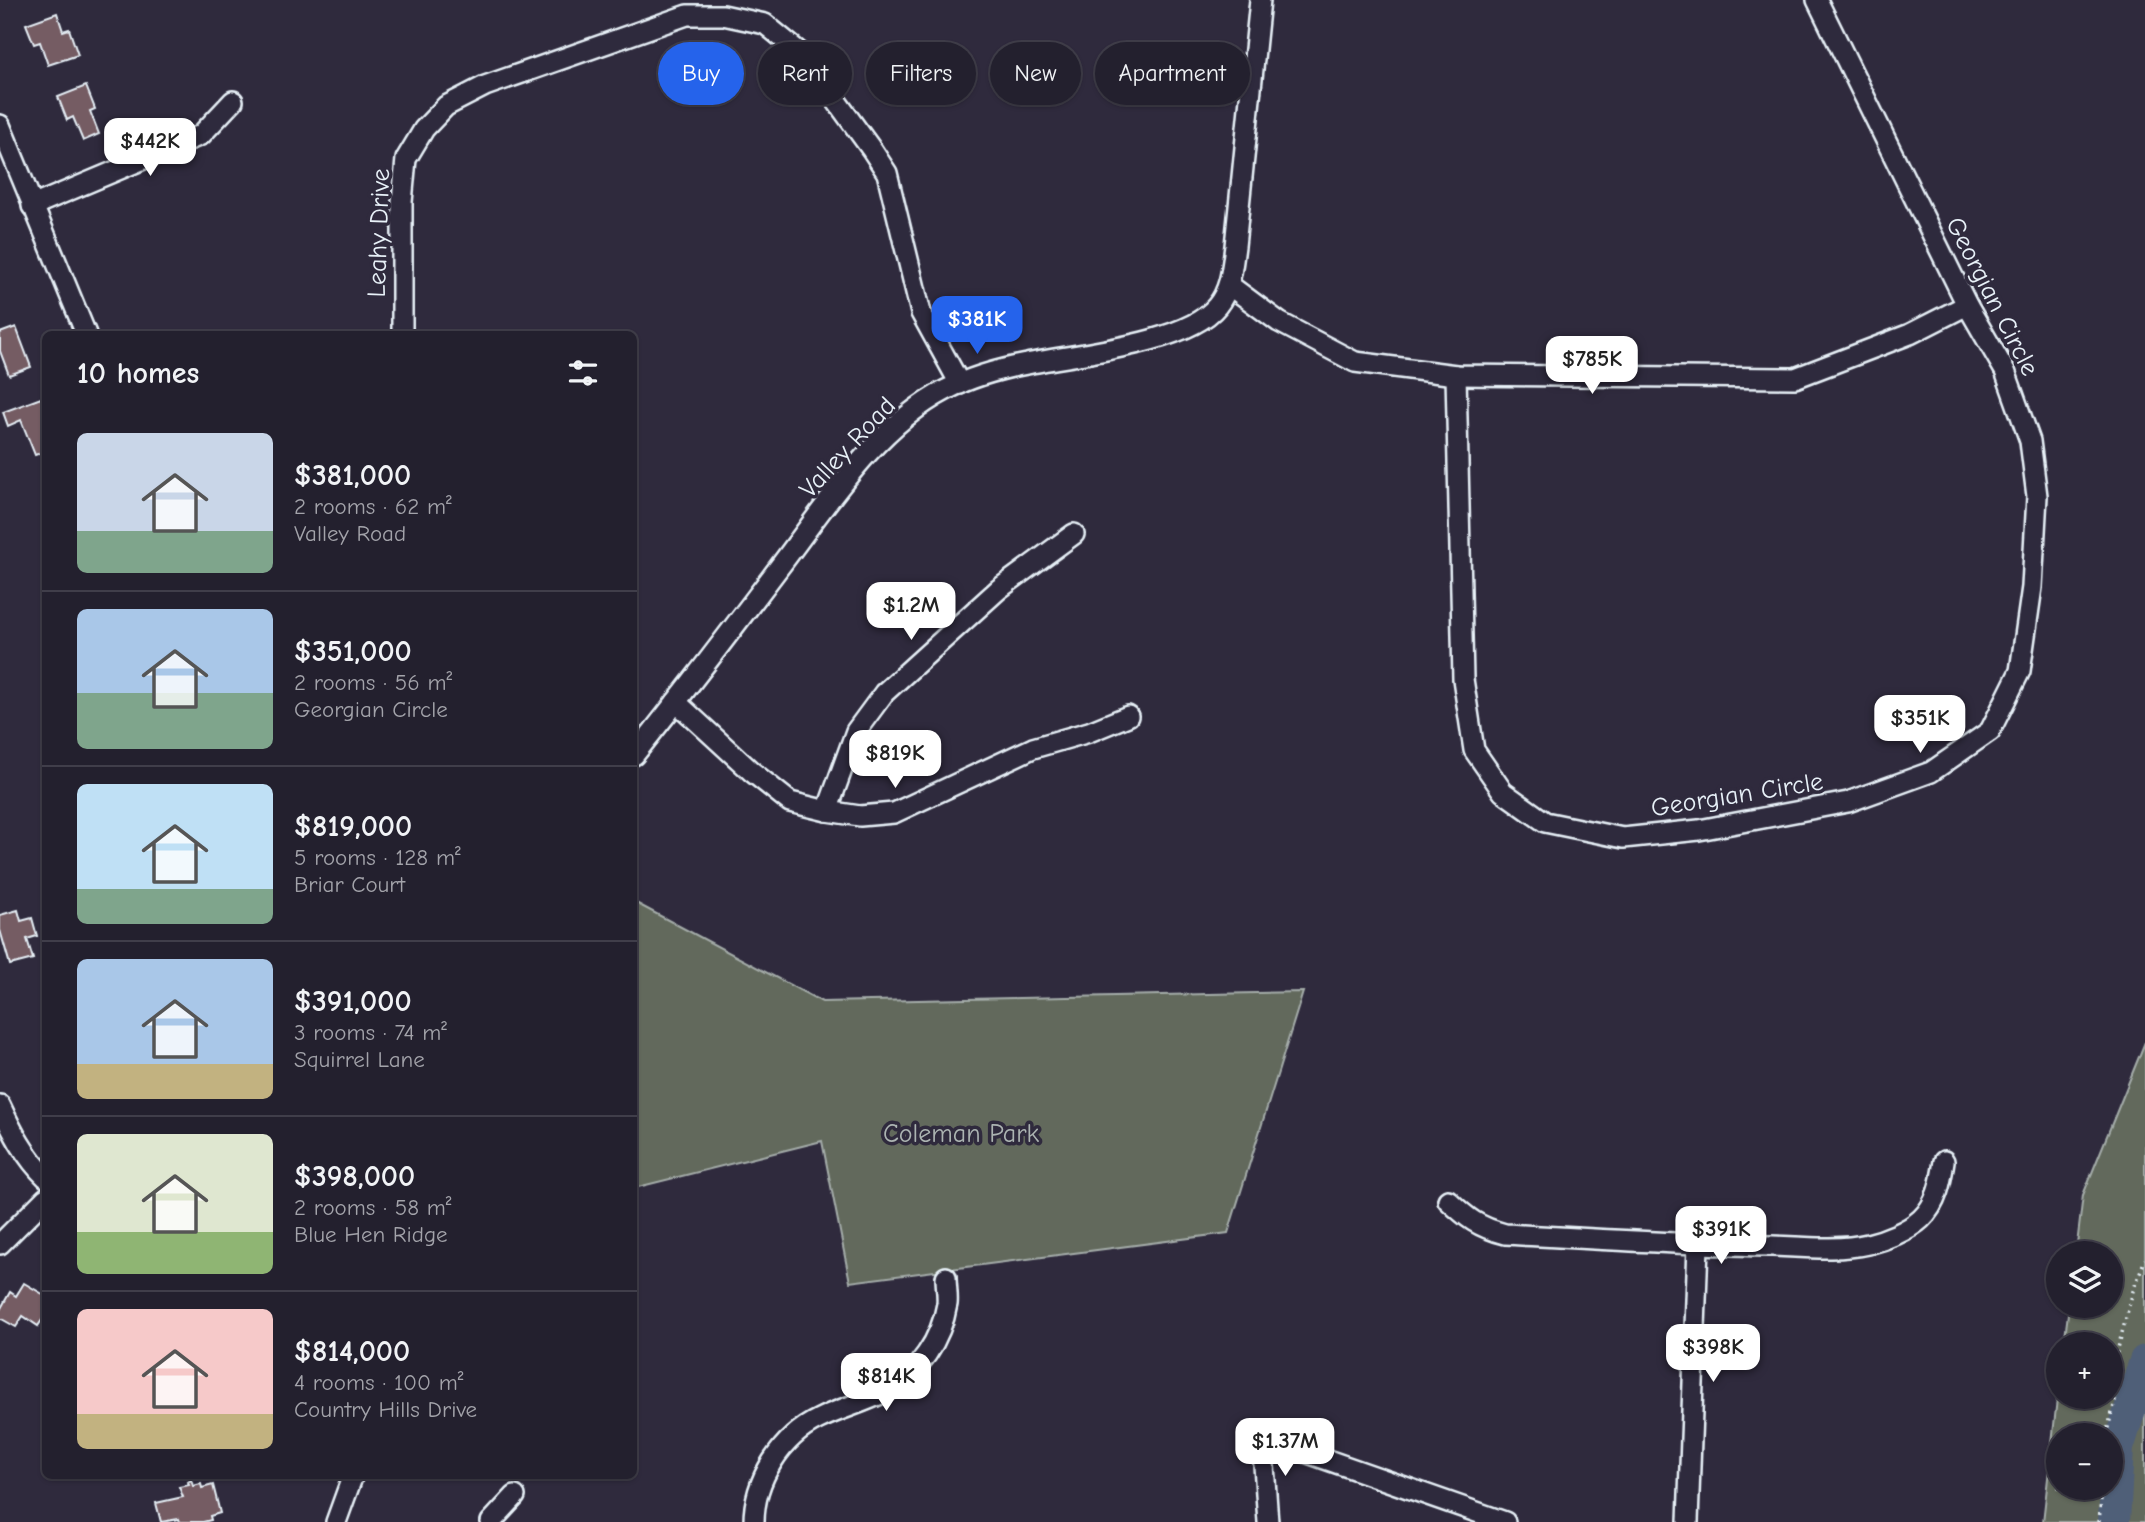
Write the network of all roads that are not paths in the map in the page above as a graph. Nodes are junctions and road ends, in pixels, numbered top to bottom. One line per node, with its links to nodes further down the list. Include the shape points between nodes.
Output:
1 (1260, 0): 6 (street, Valley Road)
2 (1818, 0): 7 (street, Georgian Circle)
3 (233, 101): 5 (street, via 201,135)
4 (0, 125): 5 (street)
5 (33, 206): 8 (street)
6 (1229, 285): 10 (street, via 1279,322 1355,362); 11 (street, Valley Road, via 1217,307 1180,332 1024,365)
7 (1967, 305): 10 (street, via 1910,334 1795,377); 10 (street, Georgian Circle, via 2005,371 2030,441 2037,496 2032,587 2020,671 1990,731 1931,772 1848,802 1699,830 1623,838 1545,822 1503,792 1474,750 1463,679)
8 (85, 331)
9 (402, 331): 11 (street, Leahy Drive, via 406,159 424,129 446,106 485,86 687,15 723,15 765,24 803,55 887,173 921,313)
10 (1456, 374)
11 (960, 384): 13 (street, Valley Road, via 919,407 851,472)
12 (1074, 534): 16 (street, via 999,589 884,693 856,731)
13 (676, 702): 15 (street, Valley Road); 16 (street, via 790,802)
14 (1128, 716): 16 (street, via 1033,748 894,813 860,817)
15 (637, 751)
16 (827, 811)
17 (0, 1105): 19 (street, via 22,1147)
18 (1944, 1161): 23 (street, via 1936,1199 1921,1219 1867,1245)
19 (42, 1172)
20 (1447, 1200): 23 (street, via 1469,1220 1505,1234)
21 (42, 1202): 22 (street)
22 (0, 1244)
23 (1698, 1245): 32 (street)
24 (946, 1278): 29 (street, via 947,1303 923,1361 886,1391 796,1433 767,1469 758,1491)
25 (352, 1479): 27 (street)
26 (515, 1496): 28 (street)
27 (336, 1522)
28 (492, 1522)
29 (754, 1522)
30 (1268, 1522): 31 (street, via 1262,1437)
31 (1506, 1522)
32 (1688, 1522)

